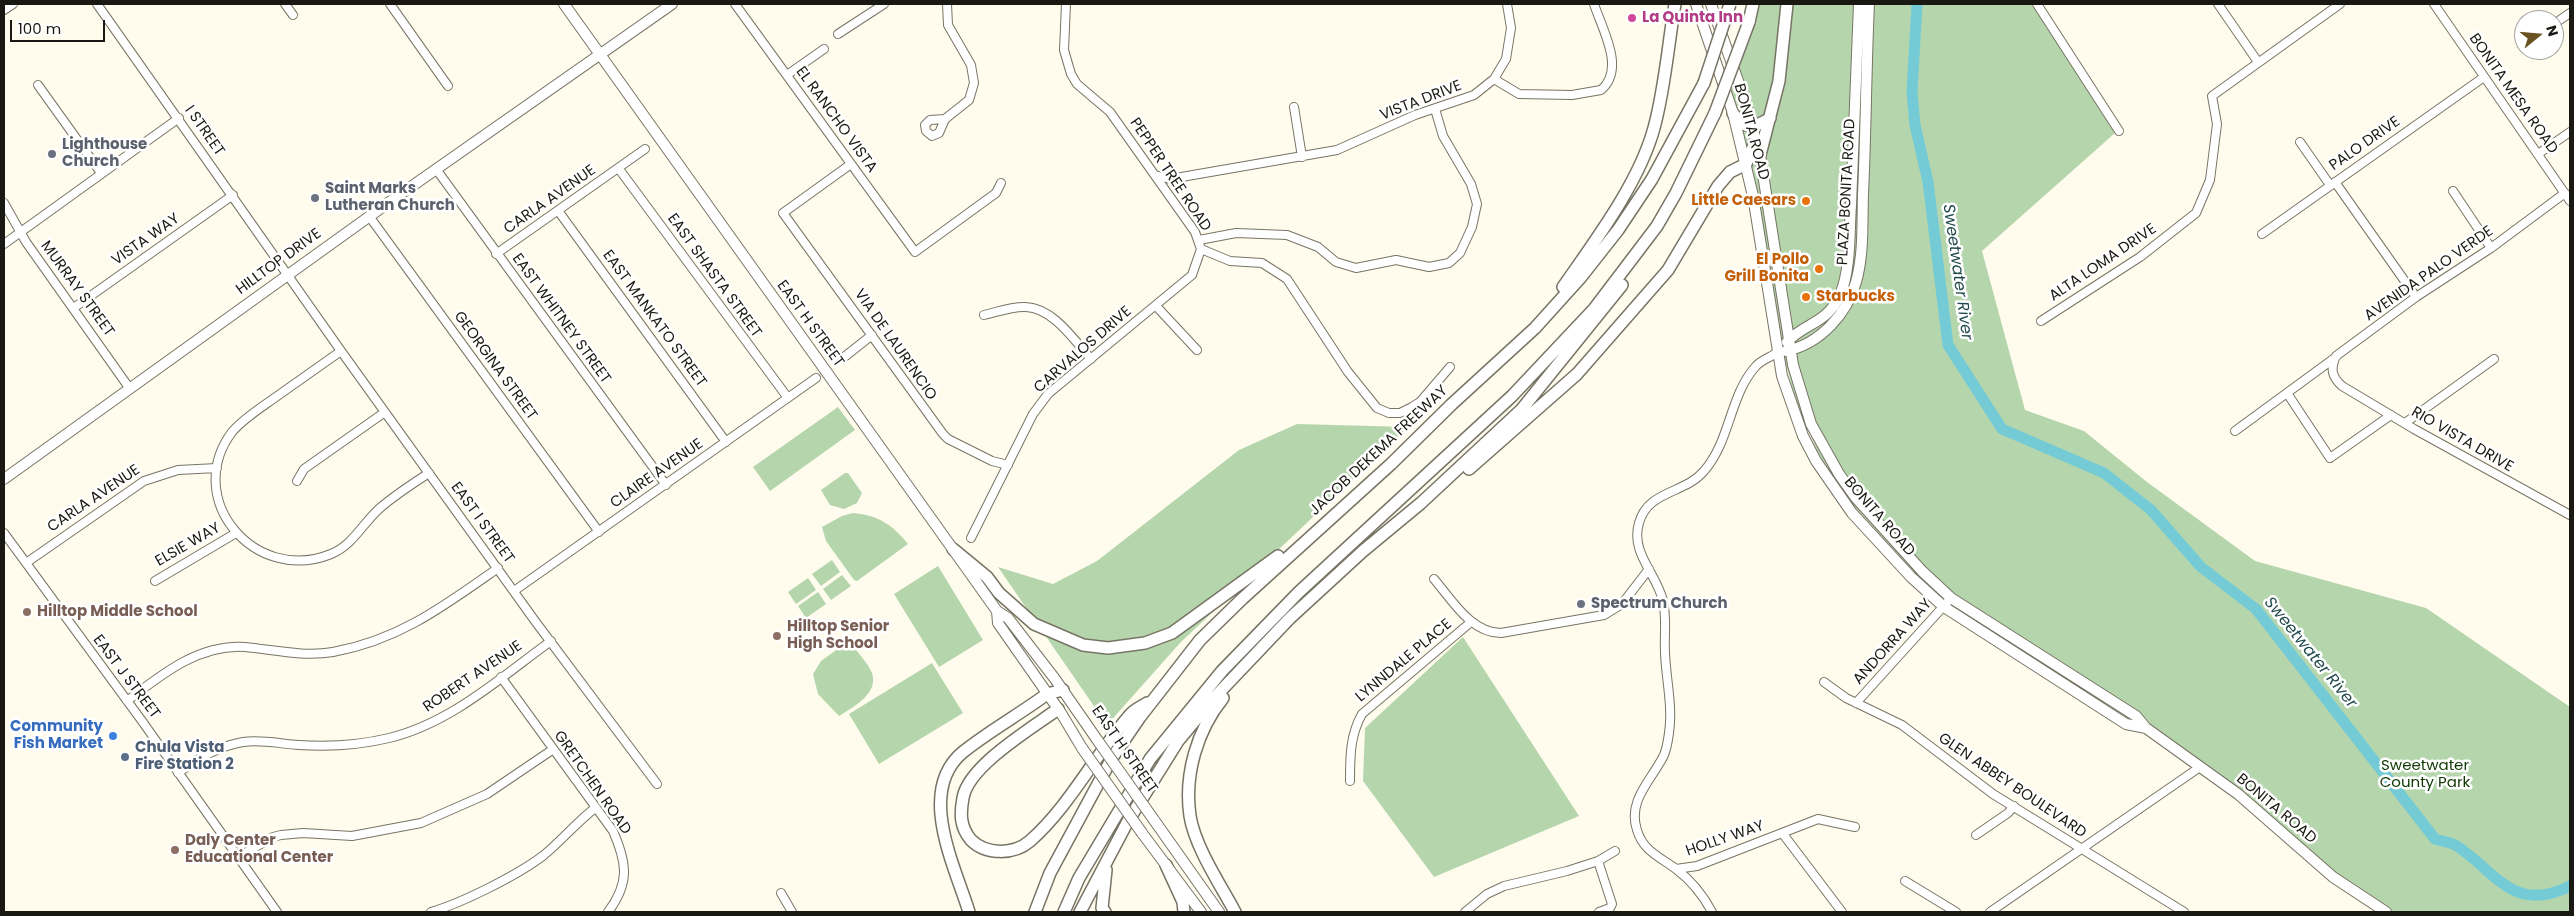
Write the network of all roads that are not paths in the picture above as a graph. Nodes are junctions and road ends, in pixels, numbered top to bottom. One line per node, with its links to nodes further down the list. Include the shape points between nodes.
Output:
1 (97, 4): 37 (street, I STREET)
2 (285, 4): 24 (street)
3 (390, 4): 33 (street)
4 (564, 4): 27 (main road, EAST H STREET)
5 (672, 4): 27 (main road, HILLTOP DRIVE)
6 (735, 4): 29 (street, EL RANCHO VISTA)
7 (884, 4): 25 (street)
8 (947, 4): 39 (street, via 946,20 971,65 974,77 968,100)
9 (1066, 4): 54 (street, PEPPER TREE ROAD, via 1064,50 1070,74 1110,112)
10 (1507, 4): 31 (street, via 1511,39 1506,59)
11 (1594, 4): 31 (street, via 1612,62 1611,75 1601,90 1572,95 1520,94)
12 (1675, 4): 77 (highway, via 1654,130 1639,166 1601,233)
13 (1696, 4): 36 (main road, BONITA ROAD)
14 (1711, 4): 40 (main road, BONITA ROAD)
15 (1730, 4): 77 (highway, JACOB DEKEMA FREEWAY, bridge, via 1704,83 1660,166 1581,277)
16 (1754, 4): 64 (highway, bridge, via 1714,113)
17 (1787, 4): 38 (highway, via 1779,81)
18 (1859, 4): 79 (main road, PLAZA BONITA ROAD, via 1852,173 1840,294 1818,322)
19 (1869, 4): 81 (main road, PLAZA BONITA ROAD, via 1862,232 1856,282 1836,319 1811,342)
20 (2037, 4): 41 (street)
21 (2218, 4): 28 (street)
22 (2340, 4): 28 (street, ALTA LOMA DRIVE)
23 (2434, 4): 30 (street, BONITA MESA ROAD)
24 (293, 15)
25 (838, 34)
26 (824, 49): 29 (street)
27 (599, 54): 51 (main road, HILLTOP DRIVE); 111 (main road, EAST H STREET)
28 (2258, 62): 76 (street, ALTA LOMA DRIVE, via 2212,96 2217,124 2210,180 2196,213 2140,257)
29 (787, 75): 49 (street, EL RANCHO VISTA)
30 (2484, 76): 46 (street, BONITA MESA ROAD); 56 (street, PALO DRIVE)
31 (1494, 79): 35 (street, VISTA DRIVE, via 1474,95)
32 (38, 85): 53 (street)
33 (448, 86)
34 (1294, 107): 48 (street)
35 (1435, 109): 48 (street, VISTA DRIVE, via 1398,122 1346,147); 68 (street, via 1443,136 1471,184 1477,204 1472,227 1460,253 1449,264 1429,267 1396,260 1356,268 1336,262 1318,247 1287,235 1236,233)
36 (1733, 113): 40 (highway, via 1740,124); 50 (main road, BONITA ROAD)
37 (179, 118): 53 (street); 59 (street, I STREET)
38 (1770, 118): 40 (highway); 47 (highway)
39 (945, 119)
40 (1752, 126): 43 (main road, BONITA ROAD)
41 (2119, 131)
42 (2570, 132): 46 (street)
43 (1756, 140): 47 (main road, BONITA ROAD); 50 (highway)
44 (2300, 142): 56 (street)
45 (645, 149): 52 (street, CARLA AVENUE)
46 (2538, 154): 58 (street, BONITA MESA ROAD)
47 (1760, 155): 79 (main road, BONITA ROAD)
48 (1302, 157): 54 (street, VISTA DRIVE, via 1170,179)
49 (851, 164): 55 (street, EL RANCHO VISTA, via 916,252 996,193); 78 (street, VIA DE LAURENCIO, via 783,213)
50 (1746, 164): 83 (main road, BONITA ROAD, via 1754,196); 103 (highway, via 1730,172 1718,186 1668,270 1577,374 1470,469)
51 (436, 169): 63 (main road, HILLTOP DRIVE); 70 (street, EAST WHITNEY STREET)
52 (619, 169): 62 (street, CARLA AVENUE); 92 (street, EAST SHASTA STREET)
53 (101, 173): 65 (street)
54 (1154, 174): 68 (street, PEPPER TREE ROAD)
55 (1001, 183)
56 (2332, 183): 66 (street, PALO DRIVE); 72 (street)
57 (2454, 192): 69 (street)
58 (2565, 194): 60 (street, BONITA MESA ROAD); 69 (street, AVENIDA PALO VERDE)
59 (233, 195): 71 (street, I STREET); 74 (street, VISTA WAY)
60 (2570, 201)
61 (4, 203): 65 (street, MURRAY STREET)
62 (559, 212): 70 (street, CARLA AVENUE); 97 (street, EAST MANKATO STREET)
63 (369, 216): 71 (main road, HILLTOP DRIVE); 107 (street, GEORGINA STREET)
64 (1657, 226): 103 (highway, via 1619,289 1575,346 1522,409); 159 (highway, via 1594,309 1536,372 1299,592 1222,671 1150,759 1079,878)
65 (19, 231): 67 (street); 74 (street, MURRAY STREET)
66 (2262, 234)
67 (4, 244)
68 (1200, 245): 73 (street, CARVALOS DRIVE, via 1192,275); 88 (street, PEPPER TREE ROAD, via 1230,261 1262,263 1287,279 1348,372 1377,408 1400,413 1412,407)
69 (2491, 248): 72 (street, AVENIDA PALO VERDE)
70 (496, 254): 104 (street, EAST WHITNEY STREET)
71 (288, 275): 82 (street, EAST I STREET); 90 (main road, HILLTOP DRIVE)
72 (2416, 297): 84 (street, AVENIDA PALO VERDE)
73 (1156, 306): 80 (street); 86 (street, CARVALOS DRIVE)
74 (75, 307): 90 (street, MURRAY STREET)
75 (984, 315): 86 (street, via 1026,307 1040,310 1062,326)
76 (2041, 321)
77 (1536, 328): 106 (highway, JACOB DEKEMA FREEWAY, via 1392,464)
78 (872, 336): 85 (street); 98 (street, VIA DE LAURENCIO, via 948,439)
79 (1790, 339): 81 (main road, BONITA ROAD); 83 (main road, PLAZA BONITA ROAD)
80 (1197, 350)
81 (1791, 350): 83 (main road, PLAZA BONITA ROAD); 118 (main road, BONITA ROAD, via 1811,424 1838,474 1888,534)
82 (341, 351): 93 (street, EAST I STREET); 99 (street, via 241,423 226,443)
83 (1778, 352): 114 (street, via 1757,365 1744,384 1721,449 1703,473 1680,488 1658,496 1645,510 1637,542); 119 (main road, BONITA ROAD, via 1790,403 1803,436 1831,485 1872,534)
84 (2336, 356): 91 (street, AVENIDA PALO VERDE); 94 (street, RIO VISTA DRIVE, via 2332,364 2335,380)
85 (842, 358)
86 (1091, 359): 98 (street, CARVALOS DRIVE, via 1046,397 1033,414)
87 (2494, 359): 95 (street)
88 (1450, 368)
89 (816, 378): 92 (street, CLAIRE AVENUE)
90 (130, 389): 101 (main road, HILLTOP DRIVE)
91 (2287, 393): 94 (street, via 2330,458); 96 (street, AVENIDA PALO VERDE)
92 (788, 398): 97 (street, CLAIRE AVENUE)
93 (385, 412): 100 (street, EAST I STREET); 102 (street, via 304,469)
94 (2391, 415): 95 (street, RIO VISTA DRIVE)
95 (2406, 424): 105 (street, RIO VISTA DRIVE)
96 (2234, 431)
97 (726, 442): 104 (street, CLAIRE AVENUE)
98 (1008, 465): 110 (street, CARVALOS DRIVE)
99 (217, 468): 109 (street, via 221,507); 112 (street, CARLA AVENUE, via 178,470 146,480)
100 (429, 473): 109 (street, via 379,509 348,544 322,557 306,561 277,559 257,551); 113 (street, EAST I STREET)
101 (4, 479)
102 (297, 481)
103 (1445, 482): 123 (highway, via 1364,551)
104 (666, 485): 107 (street, CLAIRE AVENUE)
105 (2570, 515)
106 (1324, 522): 111 (highway, via 1172,633 1145,643 1108,648 1083,644 1034,624 999,593 988,577); 128 (highway, JACOB DEKEMA FREEWAY, via 1200,640)
107 (600, 532): 117 (street, CLAIRE AVENUE)
108 (4, 533): 112 (street, EAST J STREET)
109 (236, 533): 116 (street, ELSIE WAY)
110 (971, 538)
111 (953, 550): 120 (main road, EAST H STREET)
112 (26, 563): 129 (street, EAST J STREET)
113 (498, 568): 117 (street, EAST I STREET); 129 (street, via 423,620 366,644 326,653 286,653 236,647 209,651 186,659)
114 (1649, 569): 121 (street, via 1622,604 1598,617 1501,634 1484,630); 149 (street, via 1664,606 1670,723 1665,754 1638,797 1635,817 1643,843)
115 (1434, 579): 121 (street)
116 (154, 581)
117 (514, 591): 122 (street, EAST I STREET)
118 (1951, 598): 119 (street, ANDORRA WAY); 132 (main road, BONITA ROAD, via 2136,716)
119 (1944, 607): 130 (street, ANDORRA WAY); 132 (main road, BONITA ROAD, via 2126,724)
120 (997, 611): 126 (main road, EAST H STREET, via 1008,618); 127 (main road, EAST H STREET, via 998,623)
121 (1471, 622): 136 (street, LYNNDALE PLACE, via 1362,714 1355,727 1351,747)
122 (551, 641): 124 (street, ROBERT AVENUE); 137 (street, EAST I STREET)
123 (1268, 642): 140 (highway, via 1236,673 1178,741); 165 (highway, via 1211,713 1197,744 1190,777 1190,816 1202,850)
124 (501, 677): 133 (street, GRETCHEN ROAD); 135 (street, ROBERT AVENUE, via 448,713 395,737 330,746 244,742 217,749)
125 (1824, 682): 130 (street, GLEN ABBEY BOULEVARD)
126 (1063, 690): 127 (highway); 164 (main road, EAST H STREET, bridge)
127 (1047, 694): 131 (main road, EAST H STREET); 157 (highway, via 961,754 947,773 940,795 939,816)
128 (1154, 698): 131 (highway, via 1130,714 1030,841 1001,852 979,848 964,832 960,813 964,788 994,756); 158 (highway, JACOB DEKEMA FREEWAY, via 1096,786 1050,872)
129 (127, 701): 135 (street, EAST J STREET)
130 (1856, 703): 138 (street, GLEN ABBEY BOULEVARD, via 1902,725 1993,794)
131 (1058, 709): 148 (main road, EAST H STREET, bridge)
132 (2146, 728): 134 (main road, BONITA ROAD)
133 (552, 750): 139 (street, GRETCHEN ROAD); 146 (street, via 487,794 421,823 352,836 281,835)
134 (2200, 767): 144 (street); 152 (main road, BONITA ROAD, via 2238,794 2333,877)
135 (178, 772): 146 (street, EAST J STREET)
136 (1350, 781)
137 (657, 784)
138 (2014, 806): 143 (street); 144 (street, GLEN ABBEY BOULEVARD)
139 (595, 808): 154 (street, via 524,868 464,900); 155 (street, GRETCHEN ROAD, via 613,831 623,853 625,869 618,898)
140 (1128, 821): 160 (highway); 161 (highway, via 1104,874 1102,908)
141 (1855, 827): 142 (street, HOLLY WAY, via 1818,819)
142 (1783, 834): 149 (street, HOLLY WAY, via 1697,866); 169 (street, HOLLY WAY)
143 (1976, 835)
144 (2080, 849): 171 (street); 172 (street, GLEN ABBEY BOULEVARD)
145 (1615, 851): 147 (street)
146 (238, 857): 153 (street, EAST J STREET)
147 (1598, 861): 166 (street, via 1504,886); 167 (street, via 1612,904)
148 (1166, 865): 162 (highway, via 1183,902); 163 (main road, EAST H STREET)
149 (1676, 869): 168 (street, via 1698,889)
150 (1905, 881): 170 (street)
151 (781, 893): 156 (street)
152 (2380, 911)
153 (277, 912)
154 (431, 912)
155 (608, 912)
156 (792, 912)
157 (969, 912)
158 (1034, 912)
159 (1064, 912)
160 (1080, 912)
161 (1105, 912)
162 (1184, 912)
163 (1201, 912)
164 (1219, 912)
165 (1235, 912)
166 (1465, 912)
167 (1600, 912)
168 (1712, 912)
169 (1842, 912)
170 (1956, 912)
171 (1990, 912)
172 (2184, 912)

